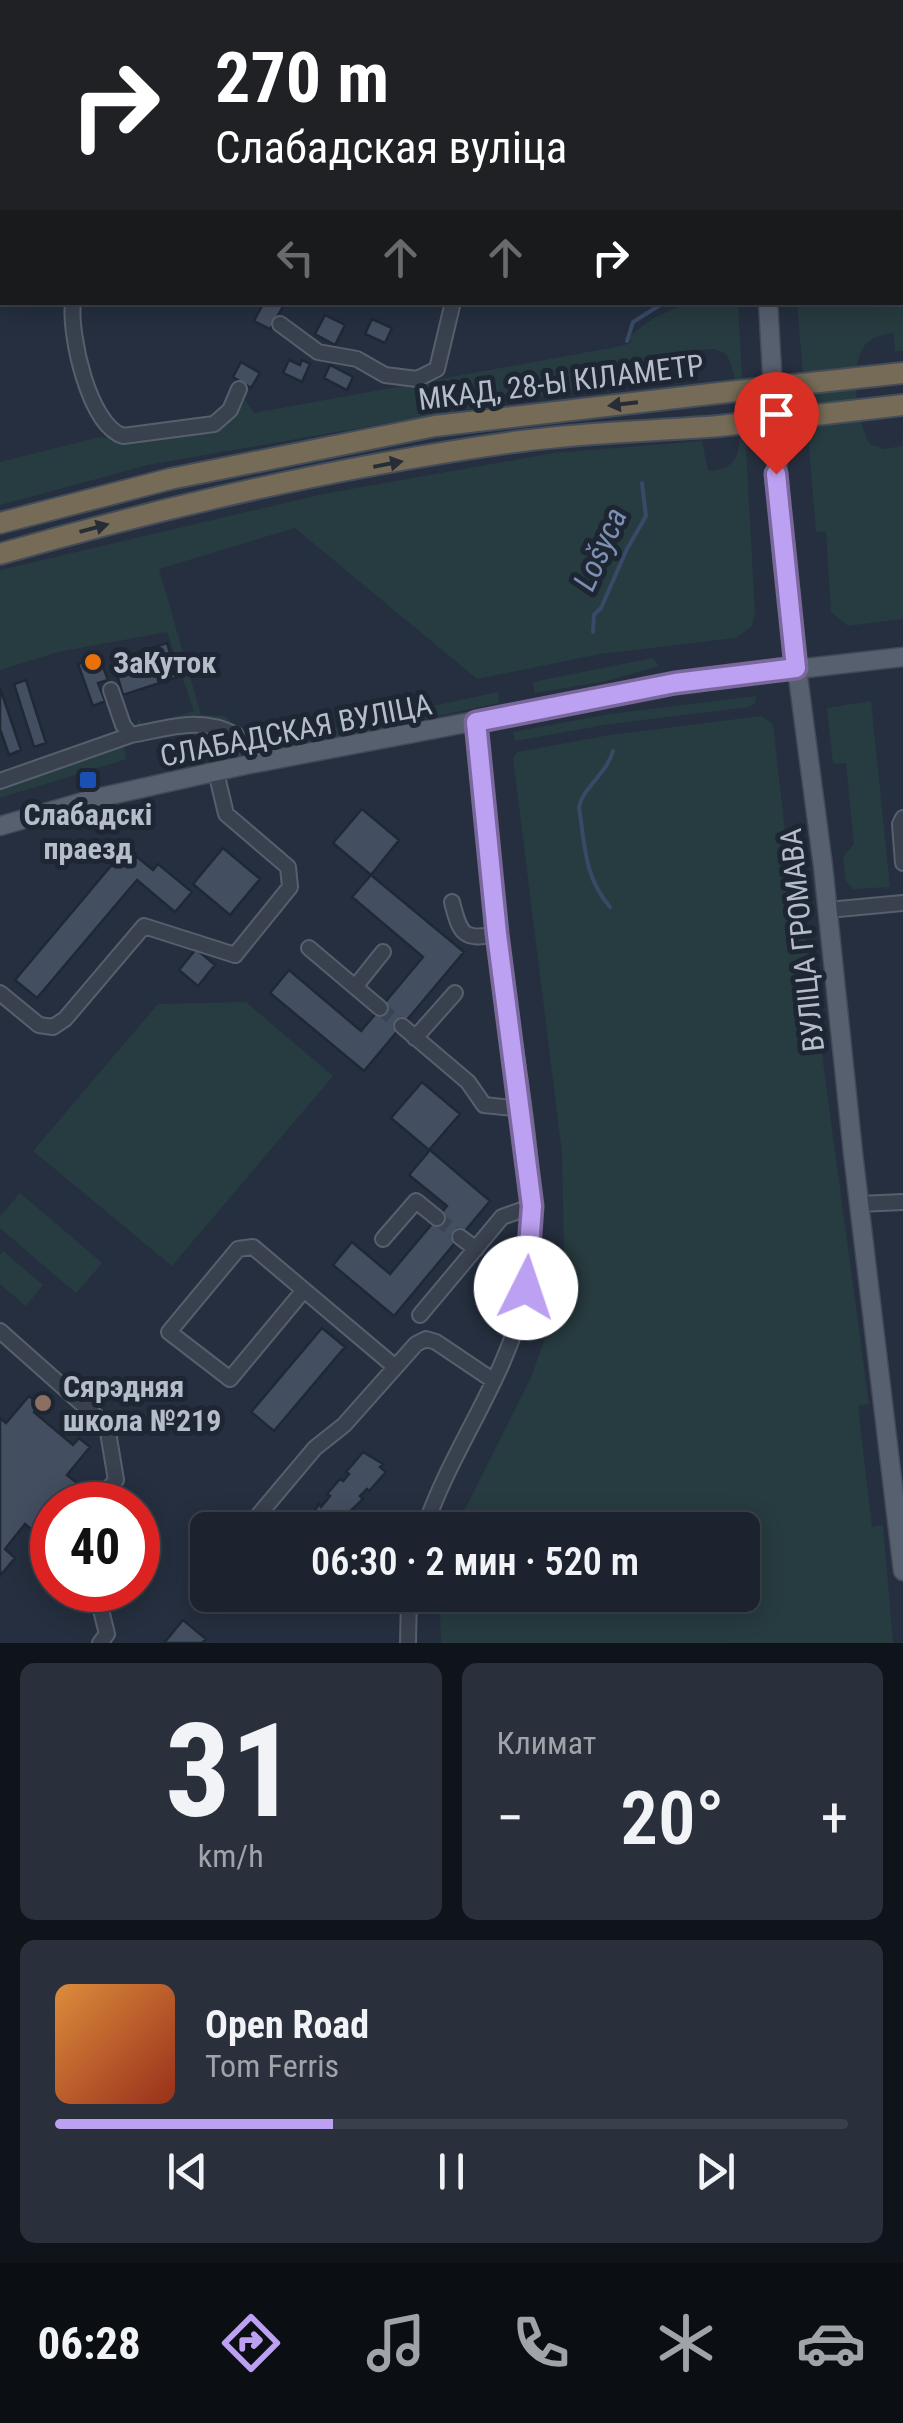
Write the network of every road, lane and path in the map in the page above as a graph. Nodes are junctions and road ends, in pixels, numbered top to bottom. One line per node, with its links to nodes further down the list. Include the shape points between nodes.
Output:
1 (72, 305): 6 (street, via 80,365 102,421 115,433 214,424)
2 (452, 305): 4 (street, via 436,369 417,379 318,352)
3 (768, 305): 11 (main road, ВУЛІЦА ГРОМАВА, via 776,474)
4 (280, 324)
5 (903, 373): 8 (highway, МКАД, 28-Ы КІЛАМЕТР, one-way to 8, bridge, via 434,426 170,479)
6 (239, 389)
7 (903, 405): 9 (highway, МКАД, 28-Ы КІЛАМЕТР, one-way to 7, bridge, via 182,505 525,440)
8 (0, 522)
9 (0, 554)
10 (903, 658): 11 (main road, СЛАБАДСКАЯ ВУЛІЦА)
11 (796, 668): 13 (main road, СЛАБАДСКАЯ ВУЛІЦА, via 675,683); 23 (main road, ВУЛІЦА ГРОМАВА)
12 (111, 690): 14 (street)
13 (476, 722): 15 (main road, СЛАБАДСКАЯ ВУЛІЦА); 24 (street)
14 (132, 735): 15 (street, via 213,724 236,735); 17 (street)
15 (245, 765): 16 (main road, СЛАБАДСКАЯ ВУЛІЦА)
16 (216, 772): 19 (main road, СЛАБАДСКАЯ ВУЛІЦА); 28 (street, via 226,814 288,867 290,887 234,955 144,926 53,1027 38,1025)
17 (0, 781)
18 (903, 818): 20 (street)
19 (0, 826)
20 (903, 862)
21 (452, 902): 24 (street, via 466,936)
22 (903, 903): 23 (street)
23 (828, 910): 35 (main road, ВУЛІЦА ГРОМАВА)
24 (497, 934): 33 (street)
25 (309, 948): 27 (street)
26 (383, 952): 27 (street)
27 (354, 986): 30 (street)
28 (0, 993)
29 (454, 994): 32 (street)
30 (380, 1008)
31 (402, 1026): 32 (street)
32 (416, 1038): 33 (street, via 468,1082 484,1105)
33 (522, 1108): 36 (street)
34 (903, 1202): 35 (street)
35 (859, 1204): 49 (main road, ВУЛІЦА ГРОМАВА)
36 (532, 1206): 40 (street, via 502,1217); 45 (street, via 526,1288 516,1334)
37 (437, 1218): 39 (street, via 416,1201)
38 (460, 1236): 40 (street)
39 (383, 1239)
40 (476, 1249): 42 (street)
41 (304, 1290): 41 (street, via 253,1247 238,1248 170,1332 230,1379); 44 (street)
42 (420, 1315)
43 (0, 1331): 46 (street, via 107,1426)
44 (394, 1366): 45 (street, via 426,1339); 47 (street)
45 (494, 1381): 48 (street)
46 (114, 1482)
47 (261, 1512)
48 (430, 1512)
49 (903, 1571)
50 (102, 1612): 52 (street, via 108,1634)
51 (409, 1612): 53 (street)
52 (100, 1643)
53 (408, 1643)

